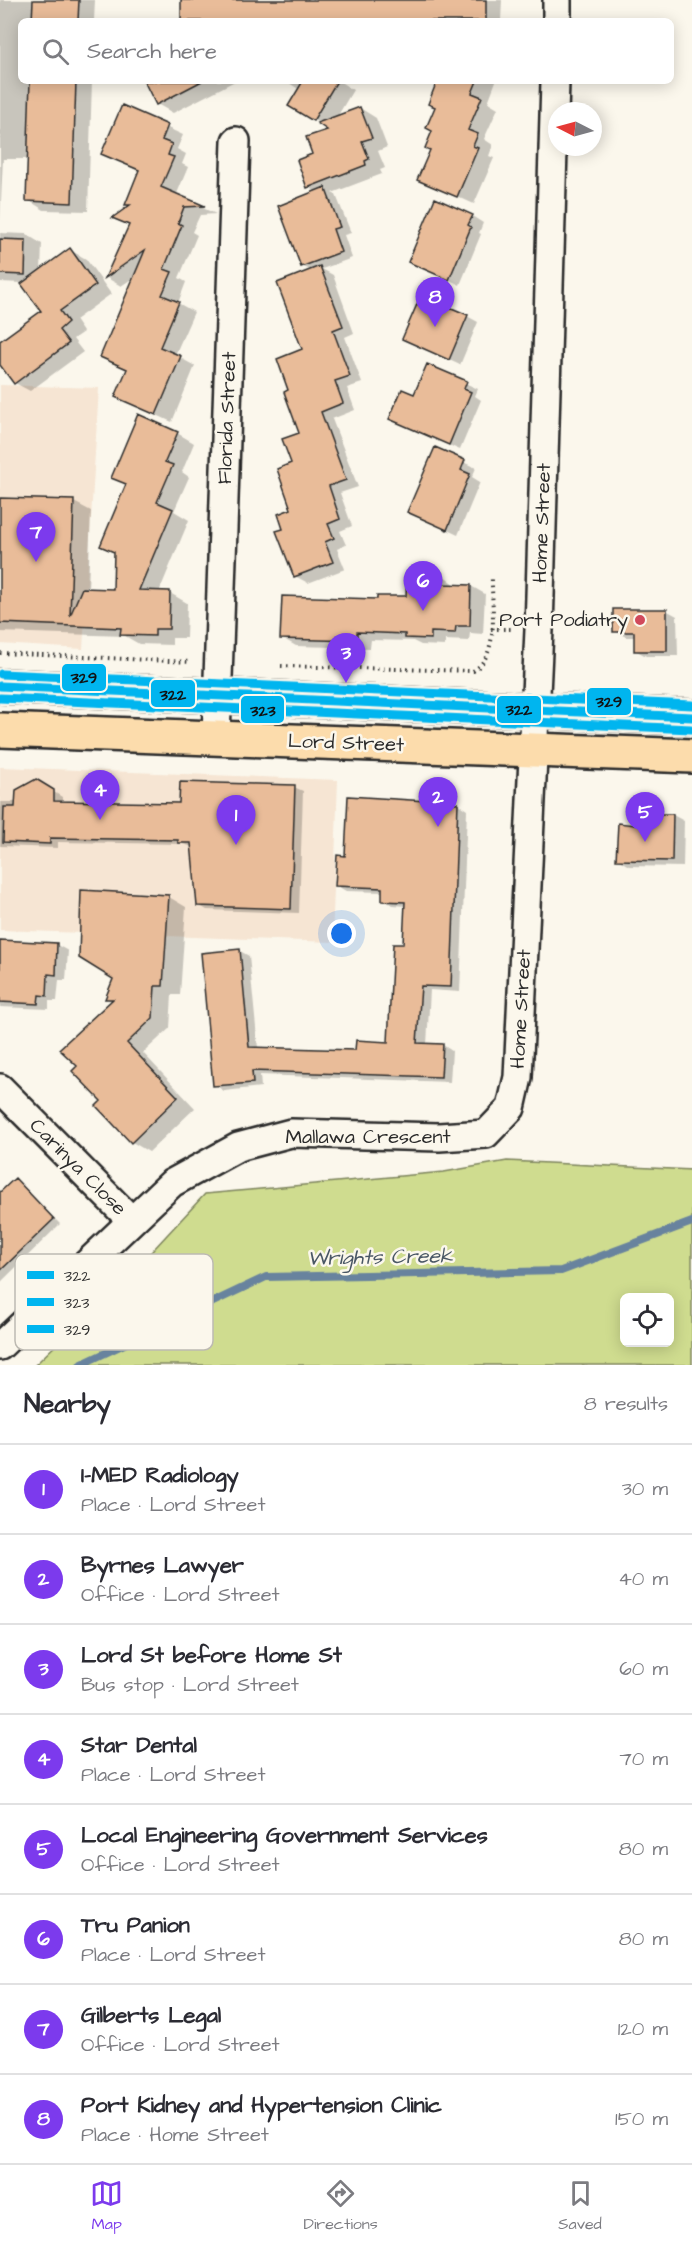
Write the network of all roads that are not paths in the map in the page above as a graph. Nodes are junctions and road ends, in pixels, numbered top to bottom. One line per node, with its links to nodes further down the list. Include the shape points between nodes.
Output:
1 (557, 0): 2 (street)
2 (556, 18)
3 (555, 84): 7 (street, Home Street)
4 (236, 141): 6 (street, Florida Street)
5 (0, 686): 6 (main road)
6 (218, 695): 7 (main road); 10 (street, Florida Street)
7 (536, 708): 8 (main road); 11 (street, Home Street)
8 (692, 717)
9 (0, 730): 10 (main road, Lord Street)
10 (216, 738): 11 (main road, Lord Street)
11 (535, 749): 12 (main road, Lord Street); 14 (street, Home Street, via 518,1077 512,1108)
12 (692, 756)
13 (0, 1088): 15 (street, Carinya Close)
14 (486, 1134): 15 (street, Mallawa Crescent, via 439,1137 291,1133 238,1147 172,1183)
15 (132, 1221): 16 (street, Mallawa Crescent)
16 (97, 1254)
17 (15, 1332): 18 (street, Mallawa Crescent)
18 (0, 1346)

